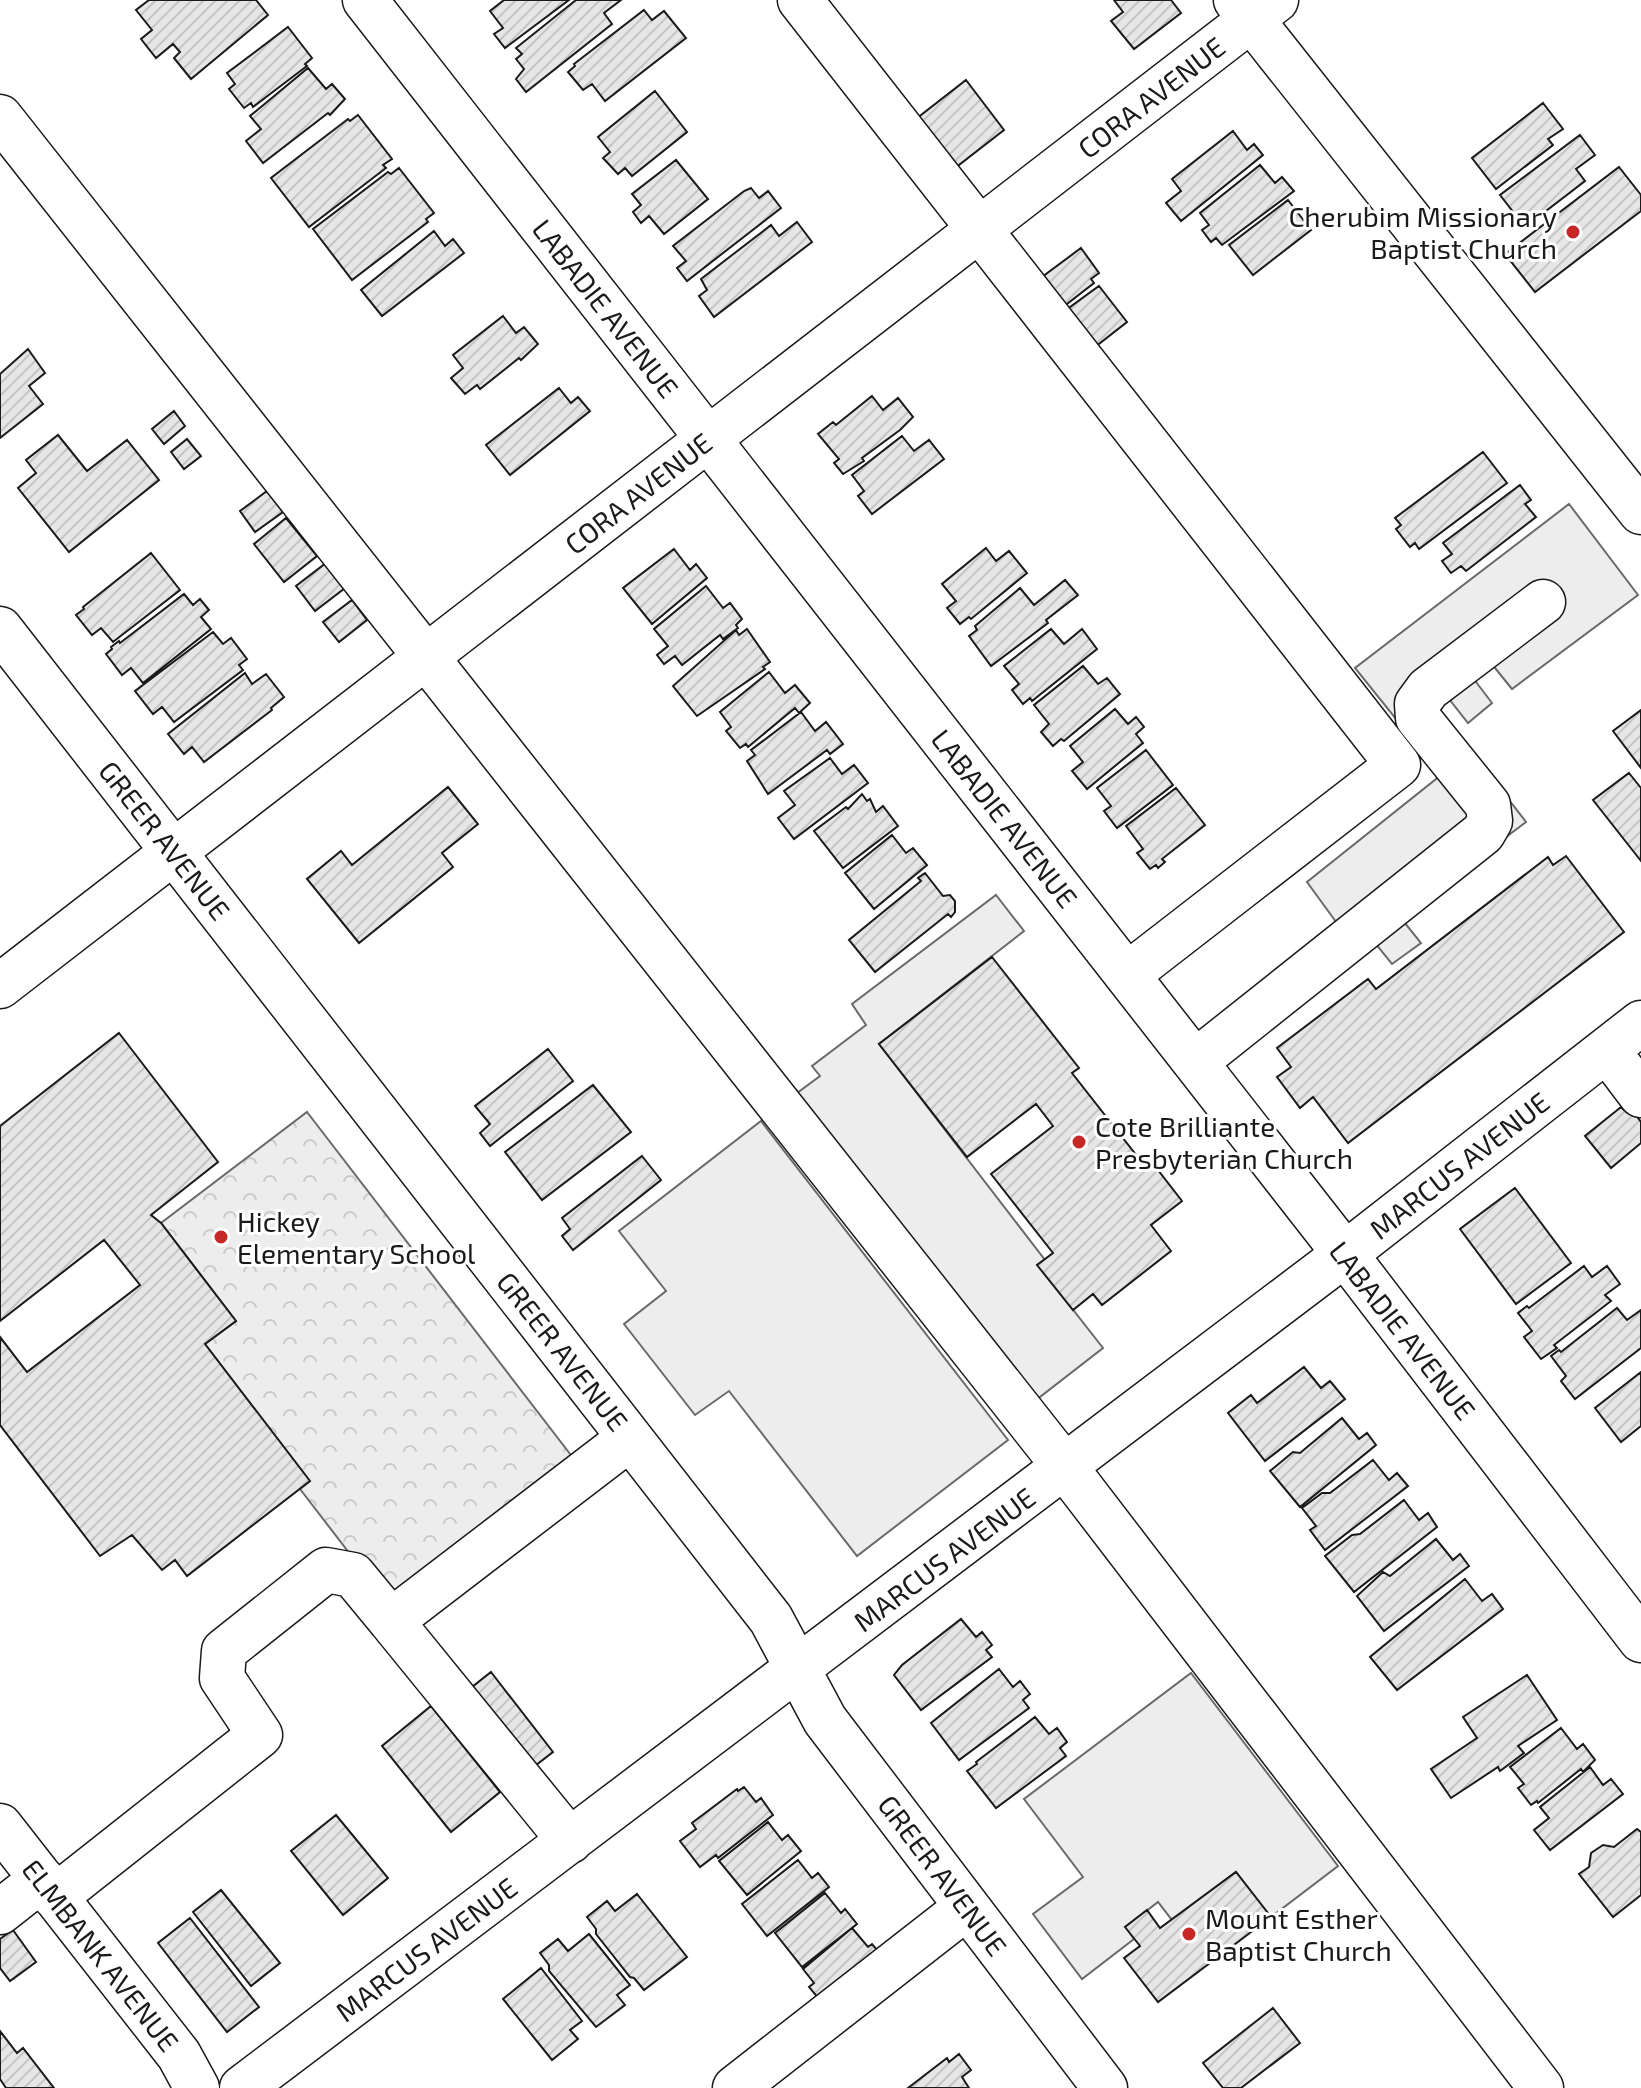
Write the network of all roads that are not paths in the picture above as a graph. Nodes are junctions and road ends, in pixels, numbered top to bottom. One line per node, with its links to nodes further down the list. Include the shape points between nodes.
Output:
1 (365, 0): 6 (street, LABADIE AVENUE)
2 (800, 0): 5 (street)
3 (1254, 7): 5 (street, CORA AVENUE); 7 (street)
4 (0, 117): 10 (street)
5 (979, 230): 6 (street, CORA AVENUE); 12 (street, via 1398,765)
6 (708, 439): 10 (street, CORA AVENUE); 12 (street, LABADIE AVENUE)
7 (1641, 512)
8 (1543, 602): 16 (street, via 1428,689 1417,704 1418,718 1488,805 1490,821 1483,833)
9 (0, 629): 11 (street, GREER AVENUE)
10 (425, 657): 11 (street, CORA AVENUE); 20 (street)
11 (174, 851): 13 (street, CORA AVENUE); 19 (street, GREER AVENUE)
12 (1127, 975): 16 (street, LABADIE AVENUE)
13 (0, 986)
14 (1641, 1023): 15 (street, MARCUS AVENUE)
15 (1607, 1050): 17 (street); 18 (street, MARCUS AVENUE)
16 (1195, 1062): 18 (street, LABADIE AVENUE)
17 (1641, 1095)
18 (1345, 1254): 20 (street, MARCUS AVENUE); 22 (street, LABADIE AVENUE)
19 (630, 1438): 21 (street); 23 (street, GREER AVENUE, via 771,1619)
20 (1065, 1467): 23 (street, MARCUS AVENUE); 33 (street)
21 (391, 1621): 25 (street); 26 (street, via 353,1575 326,1570 224,1651 222,1678 260,1735)
22 (1641, 1640)
23 (797, 1670): 25 (street, MARCUS AVENUE); 27 (street, GREER AVENUE, via 825,1720)
24 (0, 1826): 26 (street, ELMBANK AVENUE)
25 (570, 1841): 30 (street, MARCUS AVENUE)
26 (48, 1888): 28 (street); 29 (street, ELMBANK AVENUE, via 179,2055)
27 (967, 1907): 31 (street); 32 (street, GREER AVENUE)
28 (0, 1912)
29 (197, 2088)
30 (242, 2088)
31 (735, 2088)
32 (1105, 2088)
33 (1541, 2088)

